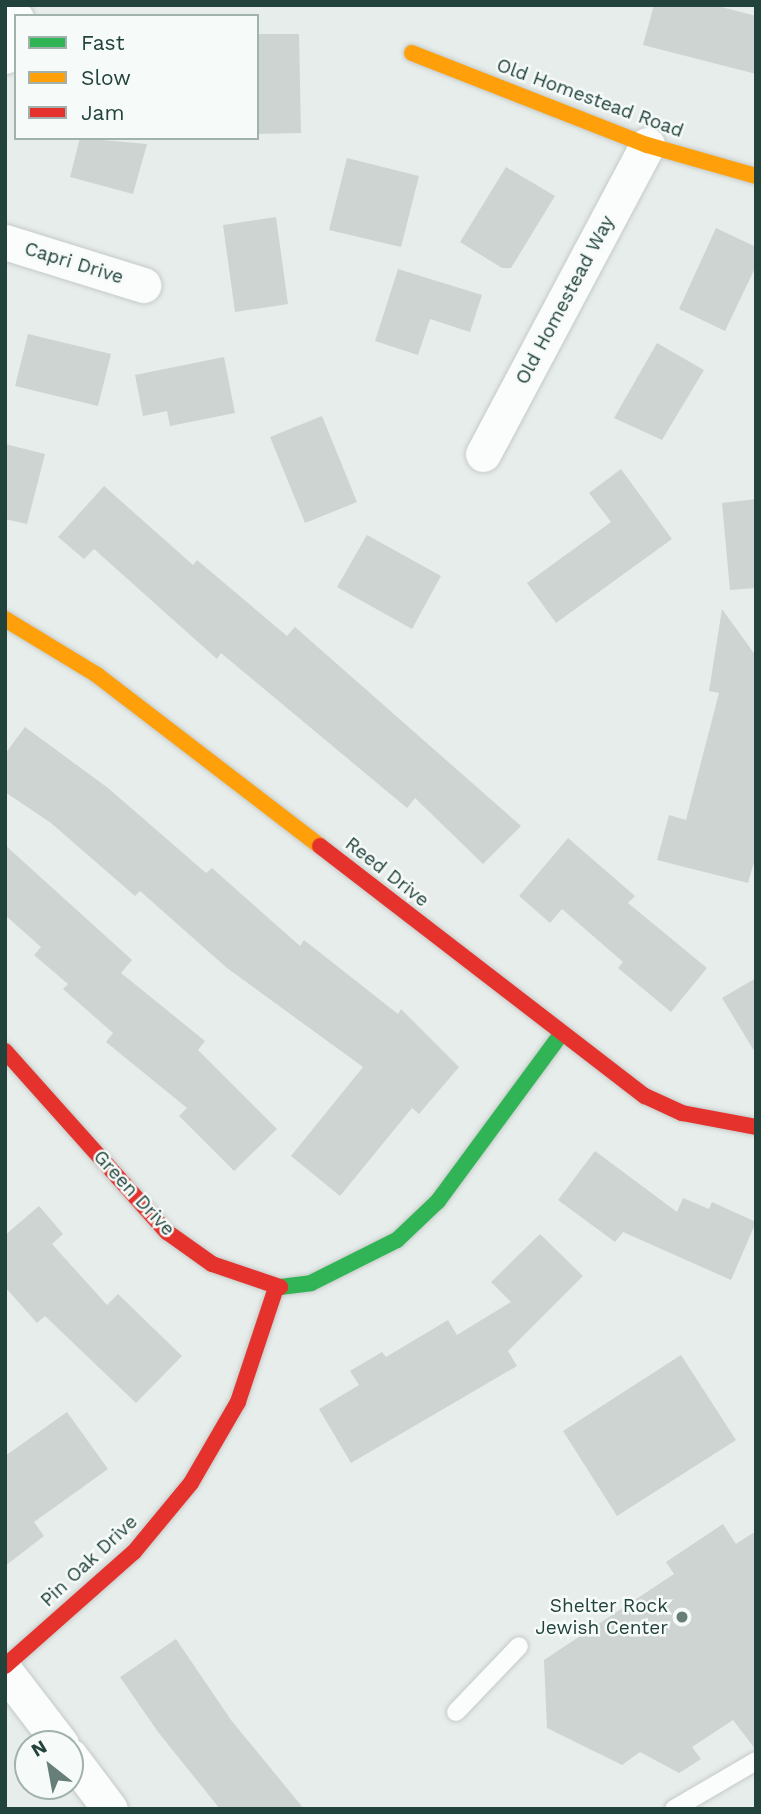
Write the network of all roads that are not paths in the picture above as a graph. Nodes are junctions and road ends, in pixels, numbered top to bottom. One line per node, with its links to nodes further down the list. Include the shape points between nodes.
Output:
1 (14, 24): 3 (street)
2 (412, 53): 4 (street, Old Homestead Road)
3 (5, 56)
4 (647, 145): 5 (street, Old Homestead Road); 8 (street, Old Homestead Way)
5 (756, 176)
6 (5, 242): 7 (street, Capri Drive)
7 (143, 285)
8 (484, 454)
9 (5, 619): 10 (street, Reed Drive, via 97,675)
10 (561, 1034): 12 (street, Reed Drive, via 645,1096 682,1113); 13 (street, Green Drive, via 438,1201 397,1240 312,1283)
11 (5, 1051): 13 (street, Green Drive, via 167,1232 212,1264)
12 (756, 1127)
13 (276, 1288): 15 (street, Pin Oak Drive, via 238,1402 191,1483 134,1552)
14 (519, 1646): 16 (lane)
15 (5, 1669): 17 (street)
16 (456, 1712)
17 (51, 1730)
18 (756, 1761): 21 (lane)
19 (84, 1775): 20 (street)
20 (110, 1809)
21 (674, 1809)

